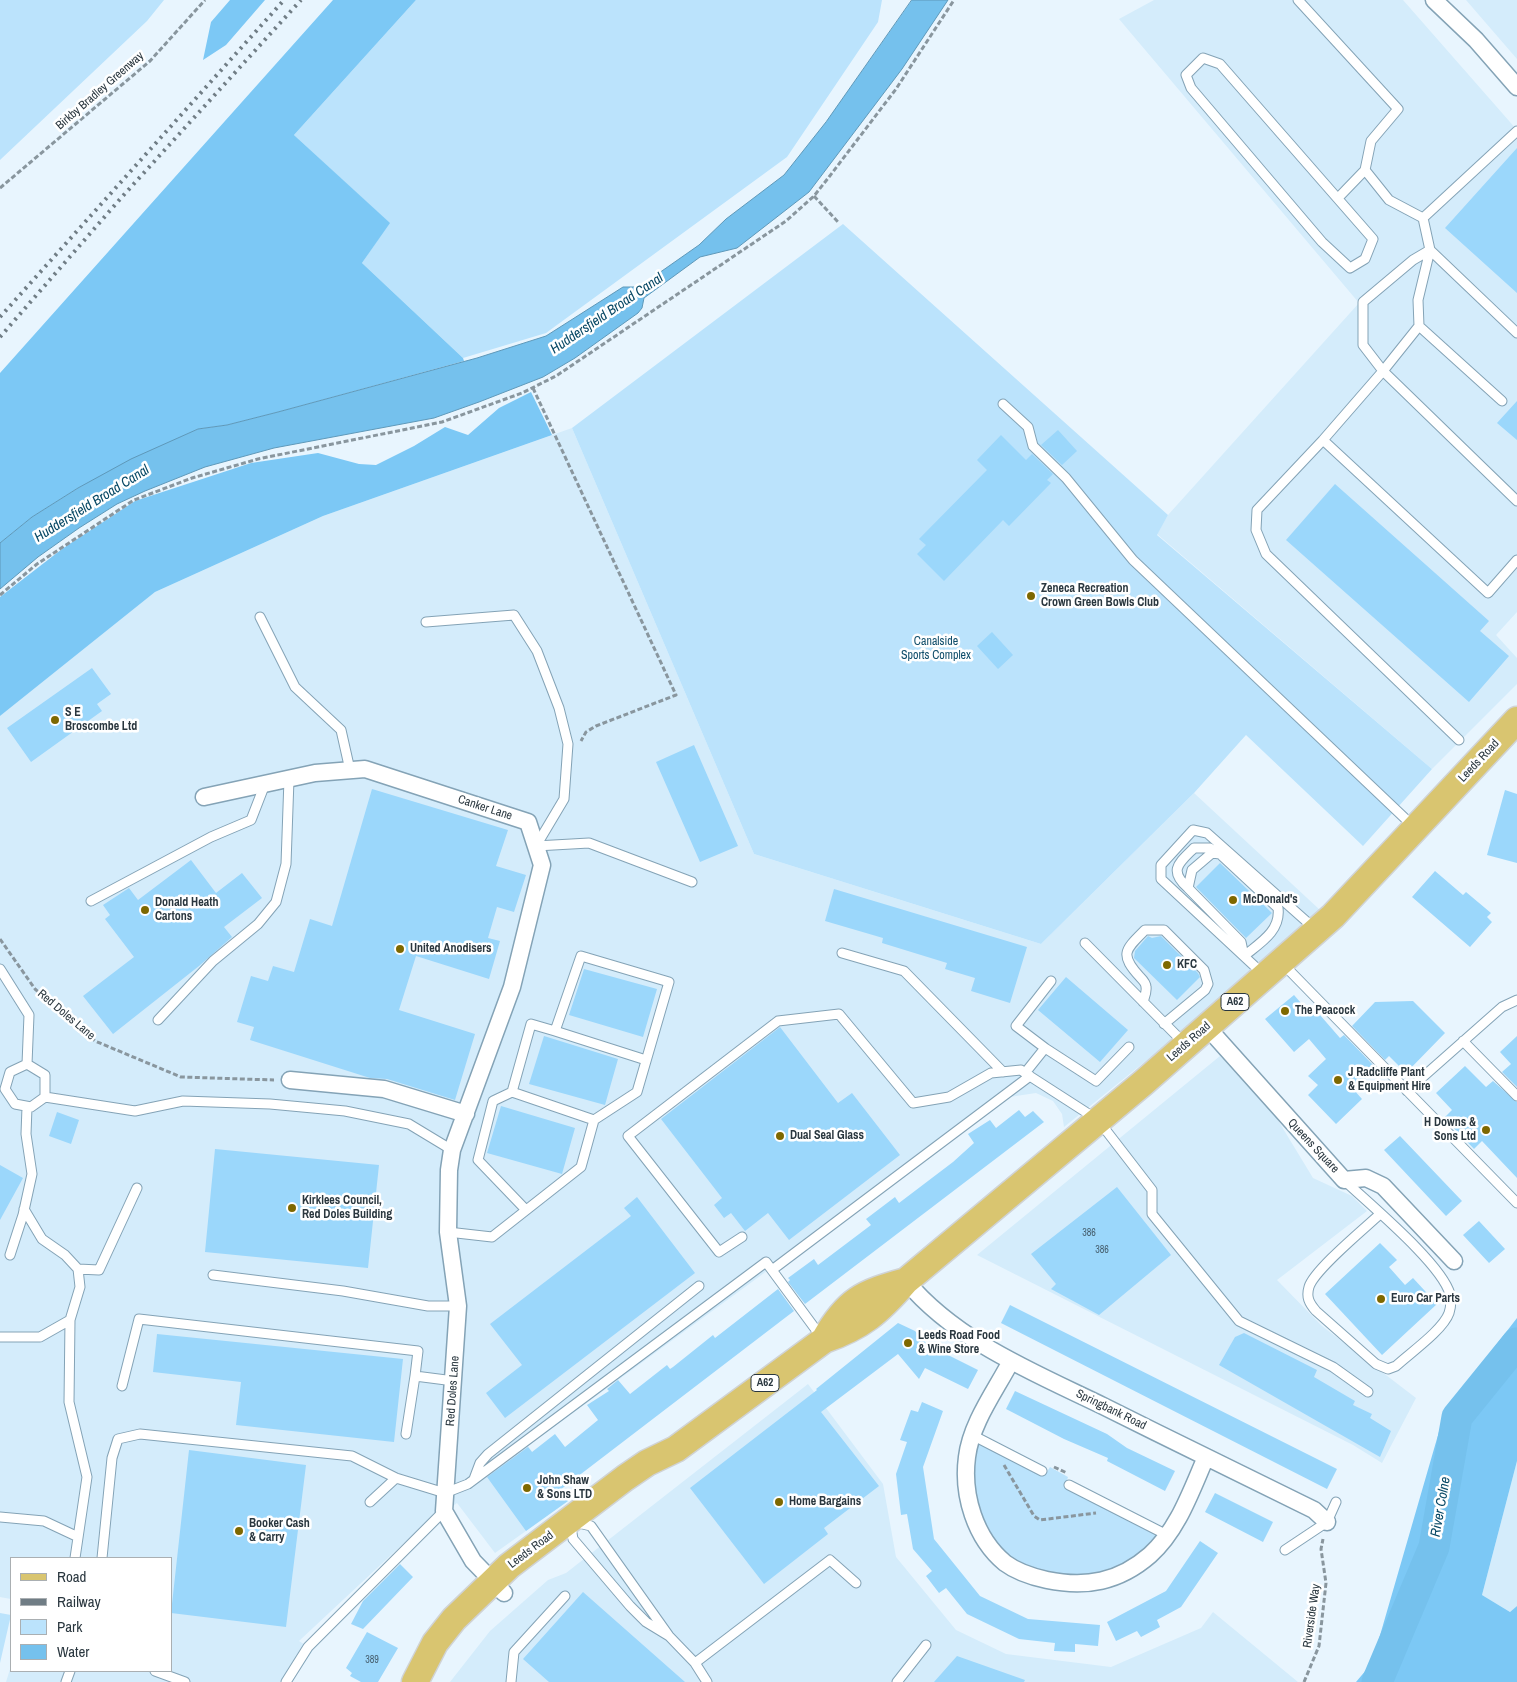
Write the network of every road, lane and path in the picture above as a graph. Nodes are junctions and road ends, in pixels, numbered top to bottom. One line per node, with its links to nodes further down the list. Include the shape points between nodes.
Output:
1 (205, 0): 8 (path, Birkby Bradley Greenway, via 150,61)
2 (954, 0): 9 (path, via 896,88)
3 (1298, 0): 7 (lane, via 1398,110 1371,141)
4 (1434, 0): 5 (street, via 1476,40)
5 (1517, 87)
6 (1517, 131): 11 (lane)
7 (1365, 170): 10 (lane); 11 (lane, via 1389,200)
8 (0, 188)
9 (814, 196): 12 (path); 17 (path, via 786,221 593,353)
10 (1338, 198): 10 (lane, via 1373,238 1365,259 1350,268 1322,242 1190,88 1186,75 1203,58 1220,64)
11 (1423, 218): 13 (lane)
12 (838, 222)
13 (1430, 250): 14 (lane, via 1418,300); 15 (lane); 16 (lane, via 1413,260 1363,302 1363,344)
14 (1419, 326): 16 (lane); 18 (lane)
15 (1517, 332)
16 (1383, 371): 20 (lane); 21 (lane)
17 (532, 388): 23 (path, via 442,422 258,459 192,478 134,500 37,564); 28 (path, via 676,695 596,726 586,732)
18 (1502, 401)
19 (1003, 404): 33 (lane, via 1028,427 1034,446 1066,478 1133,560)
20 (1323, 440): 22 (lane, via 1488,593); 27 (lane, via 1257,510 1256,530 1266,554)
21 (1517, 501)
22 (1517, 560)
23 (0, 595)
24 (260, 617): 29 (lane, via 295,687 341,730)
25 (426, 622): 34 (lane, via 514,615 537,651 559,708 568,744 564,799)
26 (1512, 729): 33 (main road, Leeds Road / A62)
27 (1459, 740)
28 (578, 746)
29 (350, 770): 30 (street, Canker Lane); 34 (street, Canker Lane, via 365,769 528,822)
30 (289, 779): 31 (street, Canker Lane); 51 (lane, via 286,864 276,902 258,924 214,961)
31 (264, 784): 32 (street, Canker Lane); 38 (lane, via 251,820 210,837)
32 (204, 797)
33 (1415, 828): 41 (main road, Leeds Road / A62)
34 (536, 846): 36 (lane, via 589,843); 70 (street, Canker Lane, via 542,864 512,987)
35 (1220, 854): 37 (lane, via 1207,856 1192,870); 37 (lane, via 1210,848 1194,848 1177,871 1179,880); 39 (lane)
36 (692, 882)
37 (1188, 888): 45 (lane, via 1241,942)
38 (91, 901)
39 (1278, 908): 40 (lane); 45 (lane, via 1276,927)
40 (1296, 912): 41 (lane); 45 (lane, via 1207,833 1193,830 1161,865 1161,879)
41 (1316, 931): 47 (main road, Leeds Road / A62)
42 (0, 939): 63 (path, Red Doles Lane, via 35,989 95,1041 181,1077)
43 (1085, 943): 50 (lane)
44 (842, 953): 61 (lane, via 904,971)
45 (1244, 956): 47 (lane)
46 (0, 969): 60 (lane, via 29,1015)
47 (1273, 969): 53 (main road, Leeds Road / A62); 64 (lane)
48 (1051, 981): 58 (lane, via 1016,1026)
49 (1517, 1000): 55 (lane, via 1502,1007)
50 (1143, 1002): 52 (lane); 52 (lane, via 1146,986 1128,964 1125,958 1127,951 1145,930 1164,930 1204,970 1208,984)
51 (158, 1020)
52 (1164, 1024): 56 (lane)
53 (1207, 1027): 56 (main road, Leeds Road / A62); 75 (street, Queens Square)
54 (555, 1031): 59 (lane); 59 (lane, via 581,956 669,982); 65 (lane, via 532,1024)
55 (1463, 1041): 64 (lane); 67 (lane)
56 (1186, 1045): 72 (main road, Leeds Road / A62)
57 (1129, 1047): 58 (lane, via 1096,1081)
58 (1045, 1048): 62 (lane)
59 (646, 1060): 71 (lane, via 637,1092)
60 (26, 1064): 66 (lane, via 10,1072); 68 (lane, via 45,1075)
61 (1003, 1072): 62 (lane, via 1020,1070); 82 (lane, via 991,1073 949,1097 913,1103 839,1014 778,1021 628,1136 719,1252)
62 (1027, 1075): 72 (lane); 86 (lane)
63 (290, 1080): 70 (street, via 384,1089)
64 (1407, 1091): 77 (lane)
65 (512, 1092): 71 (lane); 79 (lane, via 493,1101 478,1160)
66 (2, 1093): 69 (lane, via 14,1104)
67 (1517, 1096)
68 (45, 1097): 69 (lane, via 32,1107); 73 (lane, via 135,1111 182,1101 345,1111 409,1124)
69 (27, 1106): 78 (lane, via 26,1134 32,1174)
70 (466, 1114): 73 (street, Canker Lane)
71 (594, 1120): 79 (lane, via 580,1167)
72 (1098, 1120): 88 (main road, Leeds Road / A62); 98 (lane, via 1152,1190 1152,1214 1239,1321 1333,1367)
73 (452, 1150): 74 (street, Canker Lane)
74 (450, 1170): 81 (street, Red Doles Lane)
75 (1344, 1180): 80 (lane); 84 (street, Queens Square, via 1366,1178 1383,1186)
76 (137, 1188): 85 (lane, via 99,1270)
77 (1517, 1203)
78 (24, 1209): 83 (lane); 85 (lane, via 42,1239)
79 (526, 1210): 81 (lane, via 492,1236)
80 (1380, 1214): 80 (lane, via 1396,1226 1434,1270 1450,1294 1451,1304 1442,1324 1396,1366 1388,1369 1376,1364 1316,1311 1308,1303 1307,1294 1314,1276)
81 (448, 1232): 90 (street, Red Doles Lane)
82 (742, 1237)
83 (10, 1255)
84 (1454, 1261)
85 (78, 1269): 91 (lane, via 80,1288)
86 (772, 1270): 93 (lane); 105 (lane, via 766,1262)
87 (213, 1275): 90 (lane, via 342,1291 428,1306)
88 (906, 1281): 93 (main road, Leeds Road / A62, via 871,1290 837,1316); 94 (street, Springbank Road, via 924,1303 948,1323)
89 (699, 1286): 105 (lane, via 488,1454 480,1463)
90 (458, 1306): 96 (street, Red Doles Lane)
91 (70, 1320): 92 (lane, via 40,1337); 116 (lane, via 69,1402 87,1477)
92 (0, 1337)
93 (824, 1340): 114 (main road, Leeds Road / A62, via 676,1449 647,1463)
94 (1011, 1361): 100 (street); 102 (street, Springbank Road)
95 (415, 1376): 96 (lane); 97 (lane, via 418,1351 139,1318); 99 (lane)
96 (454, 1381): 107 (street, Red Doles Lane)
97 (122, 1386)
98 (1368, 1392)
99 (406, 1434)
100 (972, 1435): 101 (lane); 115 (street, via 965,1478 971,1510 984,1538 1006,1564 1033,1577 1080,1585 1102,1581 1133,1568)
101 (999, 1449): 103 (lane); 110 (path, via 998,1456 1034,1516 1040,1520 1095,1514)
102 (1206, 1457): 113 (street, Springbank Road, via 1314,1510); 115 (street, via 1182,1511)
103 (1042, 1471): 106 (path, via 1047,1463 1073,1476)
104 (396, 1478): 107 (lane); 108 (lane); 119 (lane, via 352,1456 140,1434 124,1436 118,1438 112,1458)
105 (474, 1479): 107 (lane)
106 (1069, 1485): 110 (lane)
107 (445, 1493): 111 (street, Red Doles Lane)
108 (370, 1502)
109 (1336, 1502): 113 (lane)
110 (1105, 1503): 115 (lane)
111 (444, 1511): 121 (street, via 474,1562); 128 (lane, via 308,1647)
112 (0, 1518): 116 (lane, via 44,1521)
113 (1327, 1522): 117 (lane); 133 (path, Riverside Way, via 1321,1548 1326,1583 1319,1646)
114 (578, 1529): 121 (main road, Leeds Road / A62); 123 (lane); 123 (lane, via 630,1606 646,1622)
115 (1167, 1535)
116 (76, 1536): 118 (lane)
117 (1285, 1550)
118 (75, 1557)
119 (102, 1557)
120 (856, 1583): 125 (lane, via 830,1560)
121 (498, 1587): 129 (main road, Leeds Road / A62, via 446,1630 435,1643)
122 (565, 1596): 130 (lane, via 514,1652)
123 (669, 1636): 125 (lane)
124 (926, 1645): 132 (lane)
125 (694, 1663): 131 (lane)
126 (158, 1672): 127 (lane)
127 (185, 1682)
128 (286, 1682)
129 (416, 1682)
130 (511, 1682)
131 (707, 1682)
132 (897, 1682)
133 (1304, 1682)

